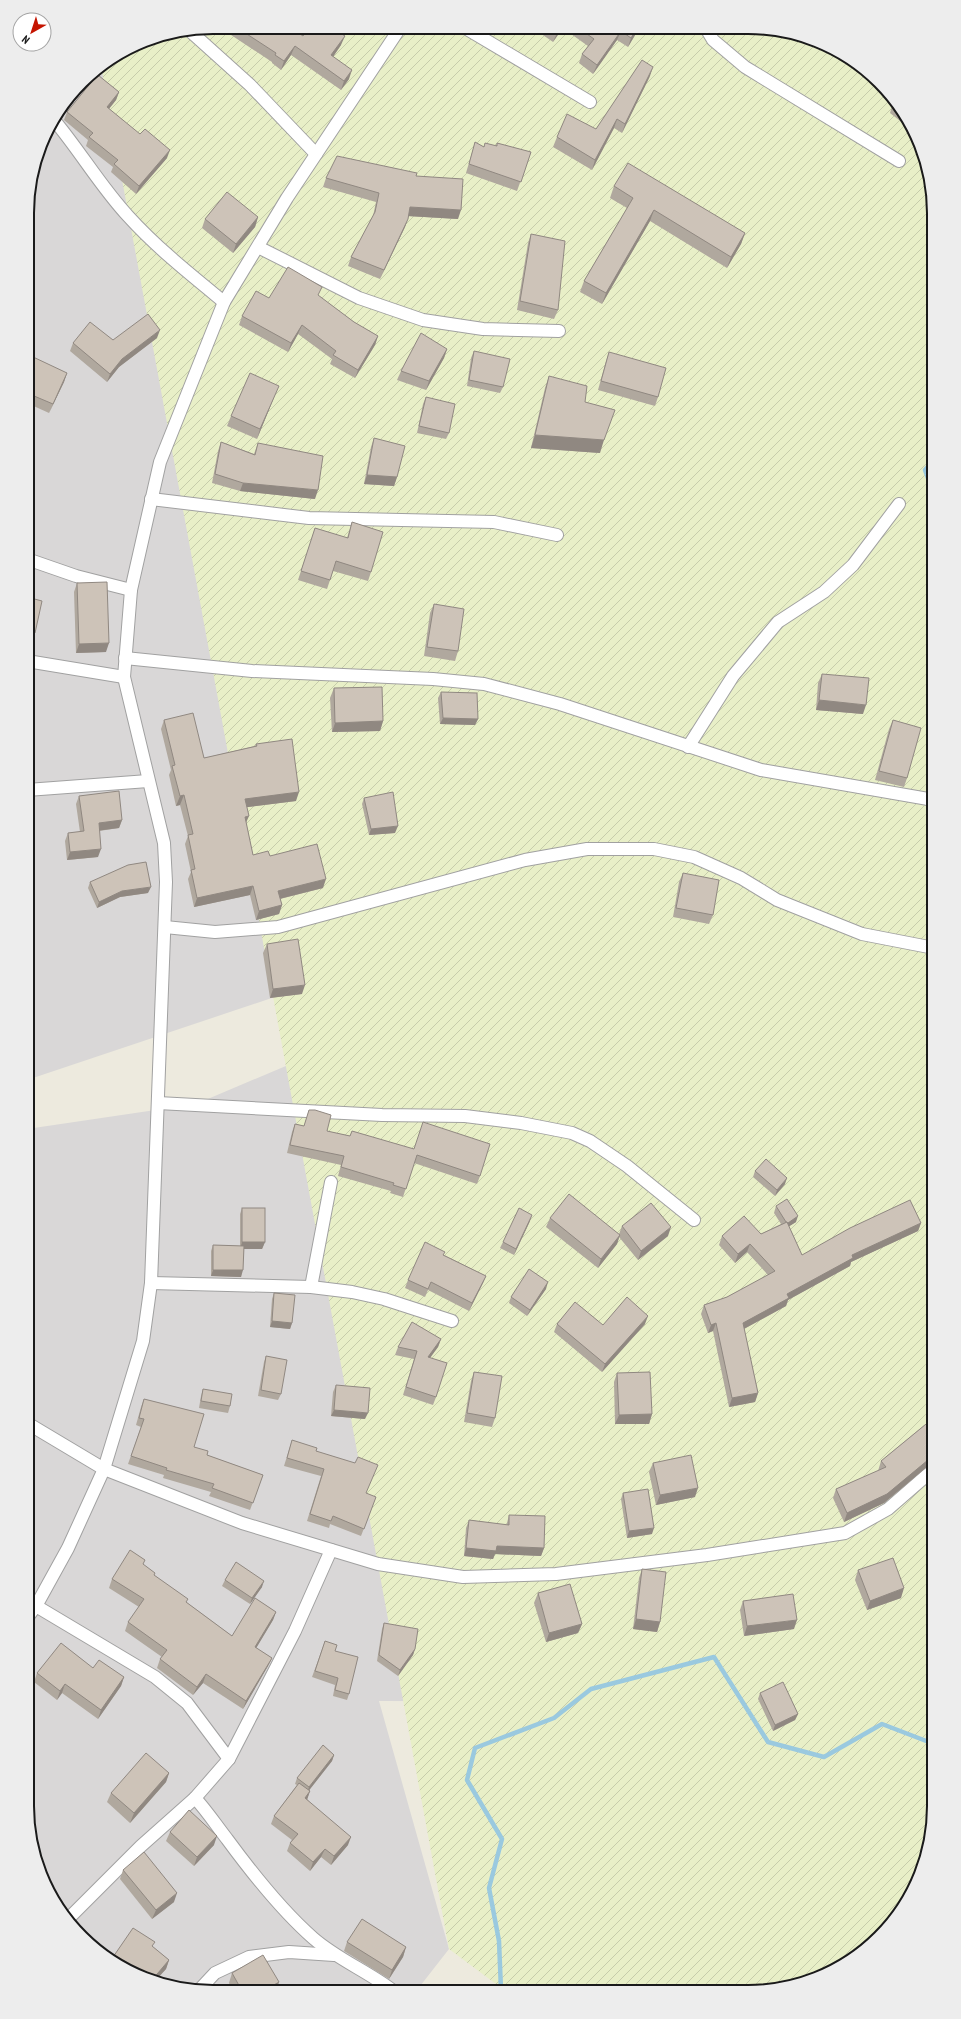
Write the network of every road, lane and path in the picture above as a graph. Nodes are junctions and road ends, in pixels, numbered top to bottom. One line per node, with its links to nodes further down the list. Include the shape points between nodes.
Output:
1 (396, 34): 7 (street)
2 (476, 34): 5 (street)
3 (709, 34): 8 (street, via 745,67)
4 (194, 35): 7 (street, via 250,86)
5 (590, 102)
6 (57, 124): 10 (street, via 129,217 176,262)
7 (316, 154): 9 (street)
8 (899, 161)
9 (258, 247): 10 (street); 11 (street, via 359,298 423,320 483,329)
10 (224, 302): 12 (street, via 160,462)
11 (559, 331)
12 (151, 499): 14 (street, via 308,518 494,522); 16 (street)
13 (899, 504): 20 (street, via 853,565 824,592 778,622 733,676)
14 (557, 535)
15 (34, 561): 16 (street, via 76,576)
16 (131, 590): 17 (street)
17 (125, 658): 19 (street); 20 (street, via 252,671 433,679 484,684 560,704)
18 (34, 662): 19 (street)
19 (124, 677): 21 (street)
20 (688, 747): 23 (street, via 761,770)
21 (148, 781): 22 (street); 24 (street, via 164,843)
22 (34, 789)
23 (927, 799)
24 (165, 927): 25 (street, via 215,932 278,927 525,860 587,849 654,848 694,857 740,878 777,900 862,934); 26 (street)
25 (927, 947)
26 (158, 1103): 28 (street, via 382,1115 465,1116 572,1133 590,1141 627,1166); 29 (street)
27 (331, 1182): 30 (street)
28 (694, 1220)
29 (151, 1283): 30 (street); 33 (street, via 143,1341)
30 (311, 1287): 31 (street, via 384,1299)
31 (452, 1321)
32 (34, 1427): 33 (street)
33 (104, 1469): 35 (street, via 242,1523); 36 (street, via 68,1548)
34 (927, 1475): 35 (street, via 888,1509 845,1533 707,1555 556,1574 462,1577 378,1564)
35 (331, 1550): 38 (street, via 295,1631)
36 (36, 1606): 37 (street); 38 (street, via 155,1677 186,1703)
37 (34, 1609)
38 (229, 1760): 39 (street)
39 (195, 1798): 40 (street, via 140,1846); 41 (street, via 257,1877 312,1937)
40 (71, 1916)
41 (334, 1955): 42 (street, via 289,1952 249,1957 215,1973); 43 (street)
42 (204, 1985)
43 (384, 1985)

